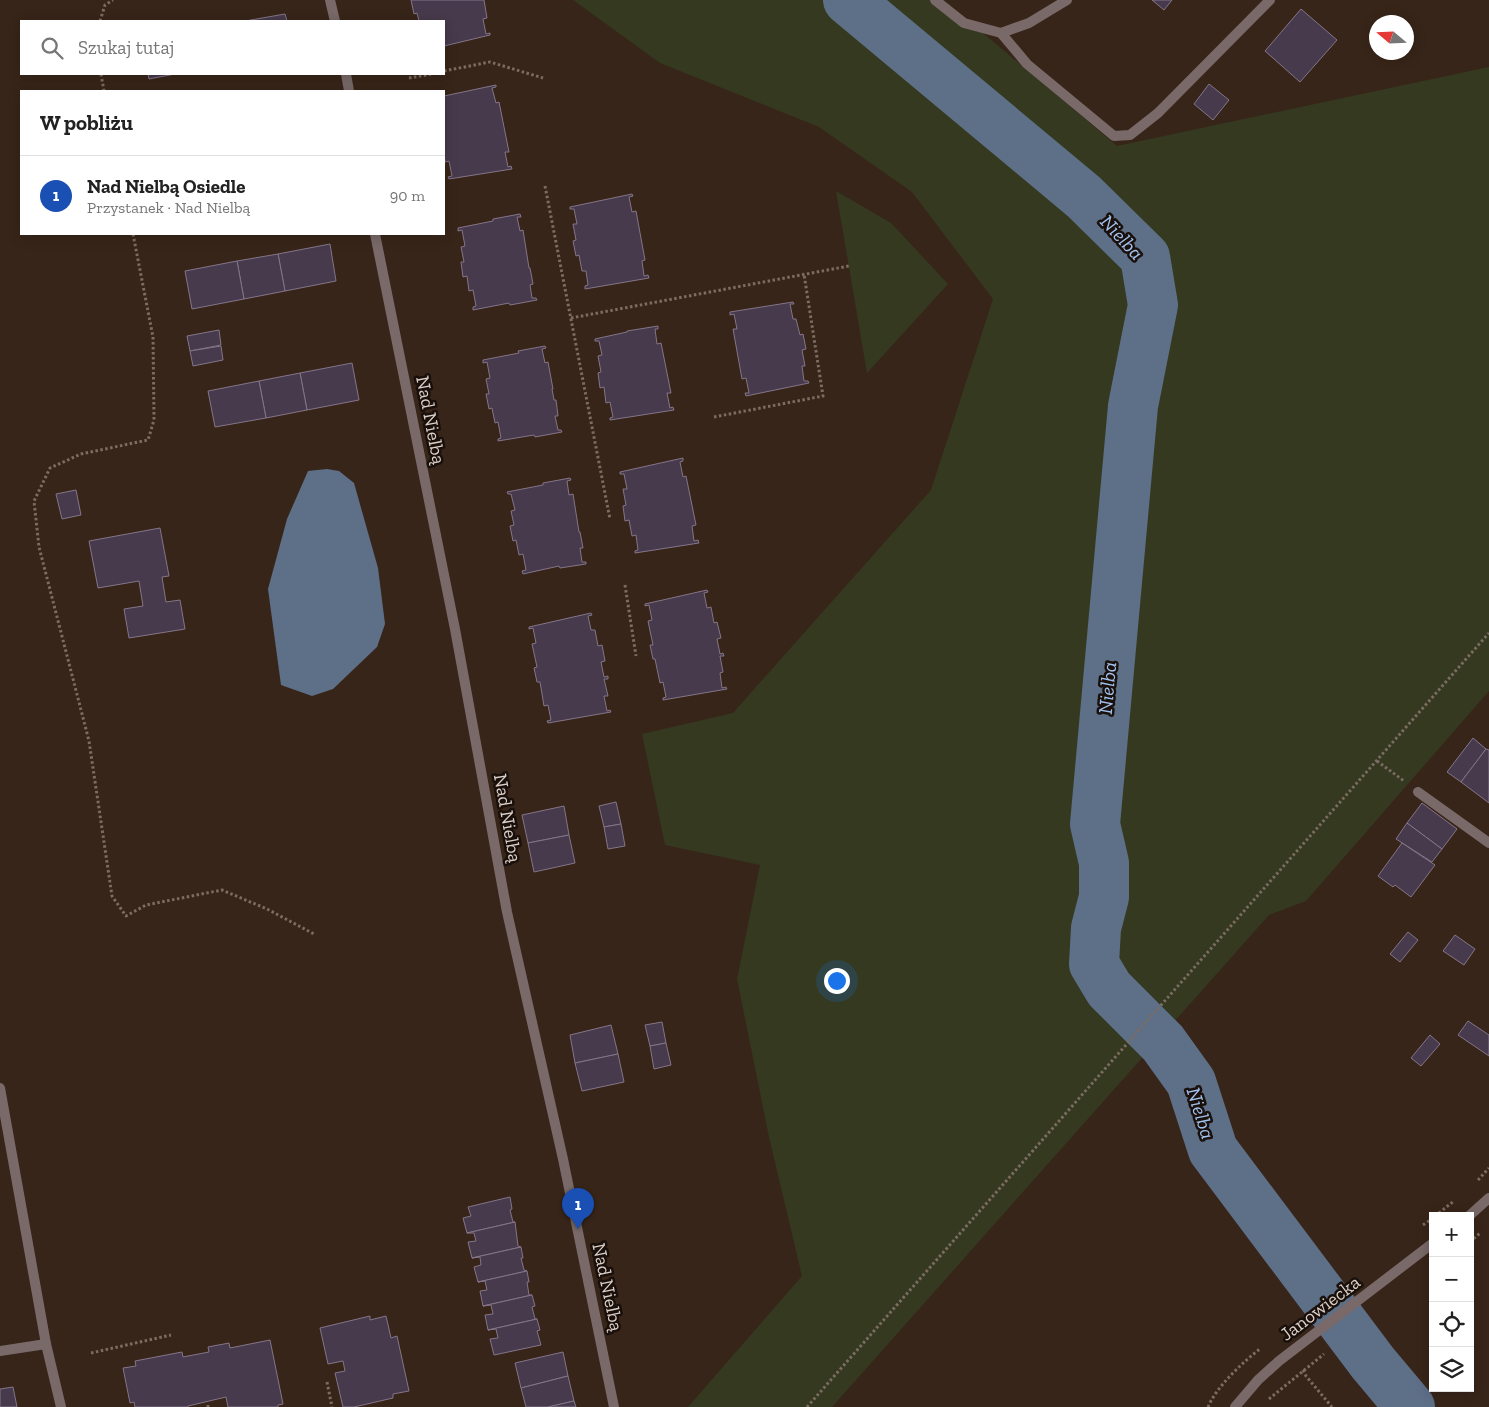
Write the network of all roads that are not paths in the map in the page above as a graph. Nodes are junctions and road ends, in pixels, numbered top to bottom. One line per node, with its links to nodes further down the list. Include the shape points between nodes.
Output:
1 (330, 0): 5 (street)
2 (935, 0): 6 (street, via 964,23)
3 (1067, 0): 6 (street, via 1029,23)
4 (1270, 0): 6 (street, via 1158,113 1130,135 1114,136 1027,64)
5 (335, 20)
6 (1001, 33)
7 (346, 75): 8 (street)
8 (349, 90)
9 (375, 235): 19 (street, Nad Nielbą, via 508,912)
10 (1418, 792): 11 (street)
11 (1489, 843)
12 (0, 1088): 16 (street)
13 (1489, 1198): 14 (street)
14 (1473, 1212)
15 (1429, 1246): 20 (street, Janowiecka, via 1258,1380)
16 (46, 1344): 17 (street); 18 (street)
17 (0, 1351)
18 (61, 1407)
19 (614, 1407)
20 (1235, 1407)

